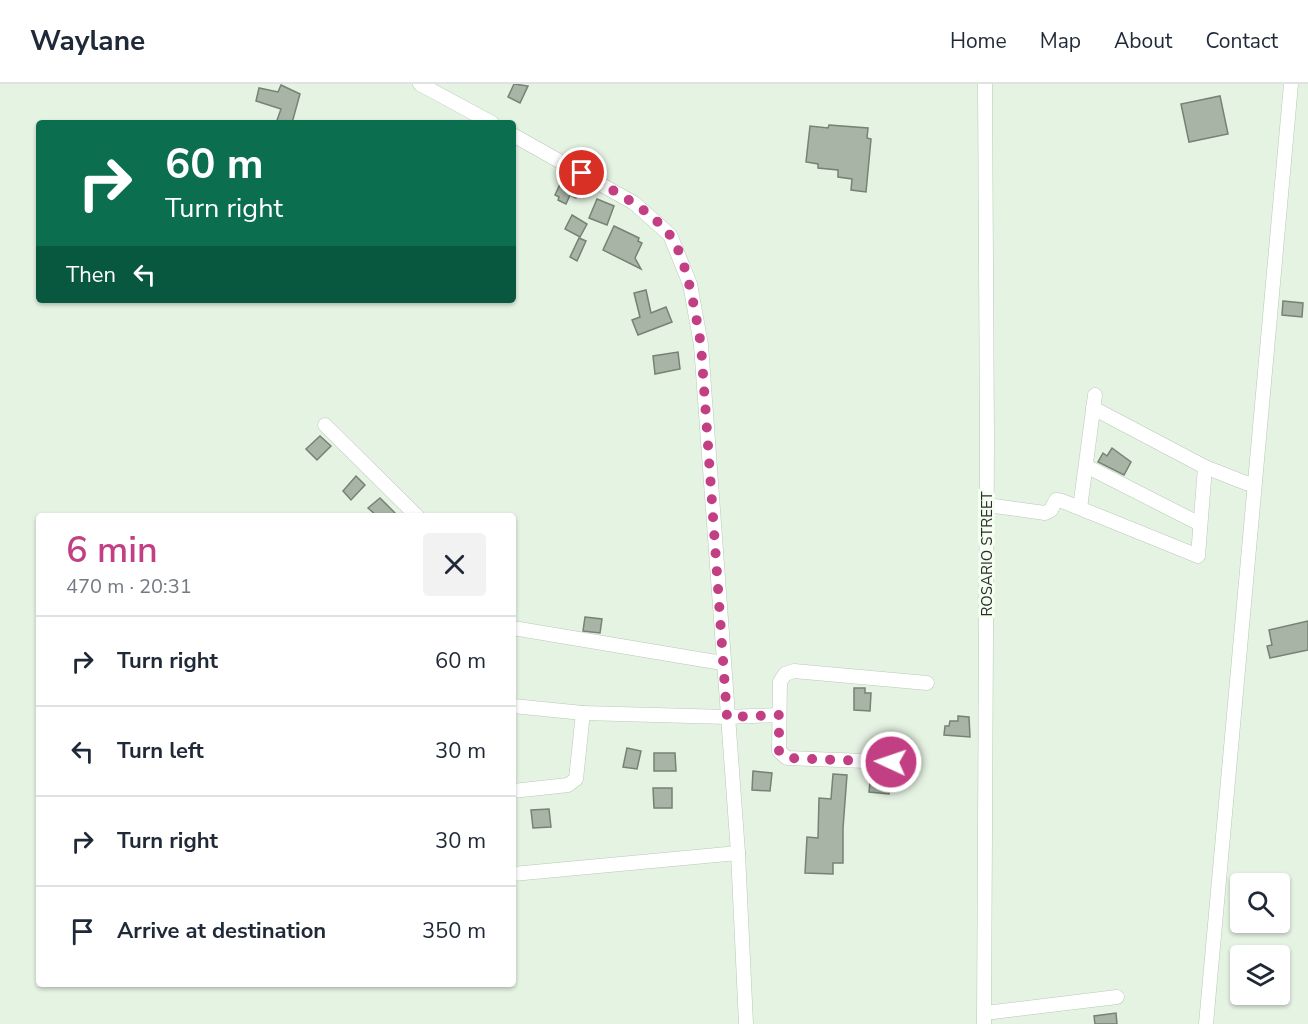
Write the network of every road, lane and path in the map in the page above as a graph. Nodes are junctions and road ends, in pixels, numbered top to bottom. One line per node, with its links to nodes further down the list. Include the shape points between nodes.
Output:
1 (420, 84): 4 (street)
2 (985, 84): 10 (street, ROSARIO STREET)
3 (1291, 84): 28 (street)
4 (486, 120)
5 (516, 137): 15 (street, via 634,203 670,235 690,284 701,345)
6 (325, 425): 12 (street)
7 (1086, 466): 8 (street, via 1094,401); 11 (street); 13 (street)
8 (1205, 467): 9 (street); 13 (street)
9 (1246, 483)
10 (987, 506): 11 (street, via 1045,513 1056,501); 26 (street, ROSARIO STREET)
11 (1080, 508): 13 (street, via 1198,556)
12 (414, 513)
13 (1200, 524)
14 (516, 629): 15 (street)
15 (722, 663): 20 (street)
16 (927, 683): 19 (street, via 794,671 785,674 780,682)
17 (516, 706): 18 (street)
18 (583, 713): 20 (street); 22 (street, via 576,778 568,785)
19 (779, 715): 20 (street); 21 (street, via 779,751 787,758)
20 (727, 717): 23 (street)
21 (891, 762)
22 (516, 791)
23 (738, 853): 24 (street); 27 (street)
24 (516, 874)
25 (1117, 997): 26 (street)
26 (985, 1018)
27 (746, 1024)
28 (1206, 1024)

